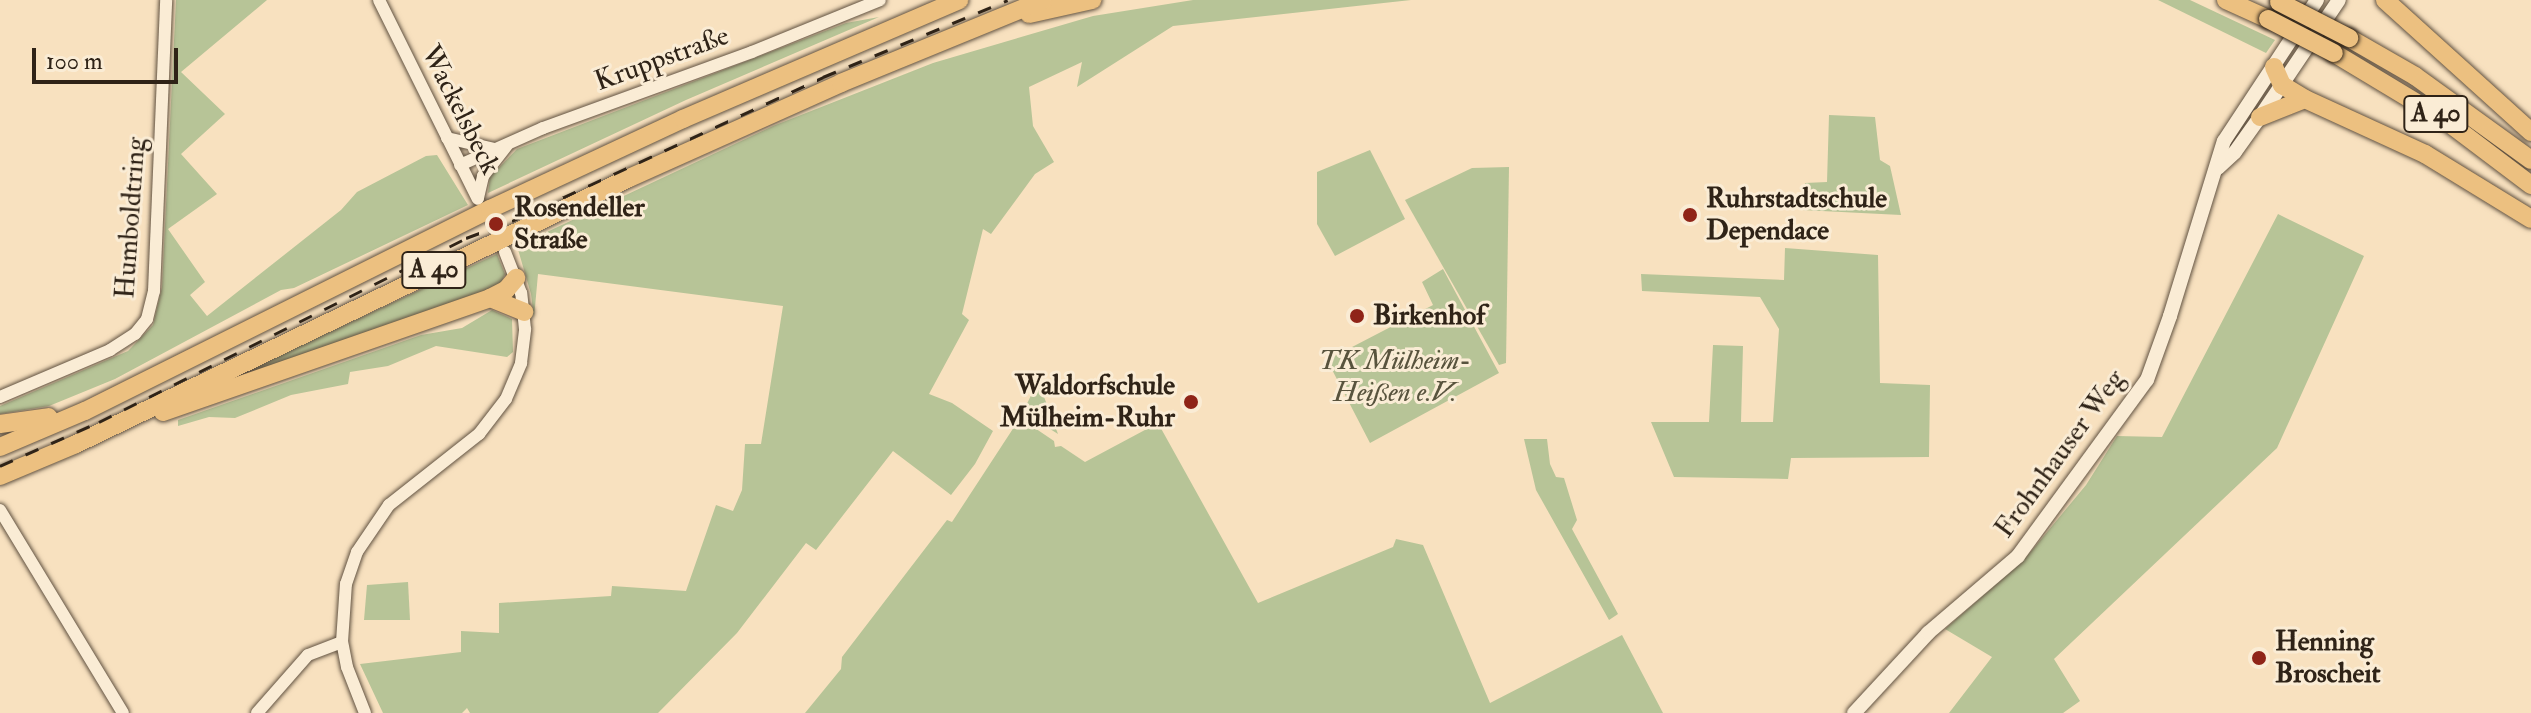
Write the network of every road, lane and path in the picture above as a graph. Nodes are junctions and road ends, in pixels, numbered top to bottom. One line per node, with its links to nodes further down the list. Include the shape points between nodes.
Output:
1 (166, 0): 31 (street, Humboldtring, via 154,291 147,319 110,350)
2 (379, 0): 18 (street, Wackelsbeck)
3 (880, 0): 19 (street, Kruppstraße)
4 (959, 0): 30 (highway, A 40, via 531,190)
5 (1043, 0): 12 (highway, A 40)
6 (1092, 0): 12 (highway)
7 (2226, 0): 24 (highway, A 40, bridge, via 2419,102)
8 (2317, 0): 13 (main road, Frohnhauser Weg)
9 (2339, 0): 14 (main road, Frohnhauser Weg)
10 (2385, 0): 17 (highway)
11 (2276, 1): 21 (highway, A 40, bridge, via 2415,76)
12 (979, 25): 32 (highway, A 40, via 615,184)
13 (2274, 67): 14 (highway); 23 (main road, Frohnhauser Weg, via 2224,141)
14 (2282, 85): 15 (highway); 16 (main road, Frohnhauser Weg)
15 (2305, 99): 16 (highway); 25 (highway, via 2425,154)
16 (2260, 117): 23 (main road, Frohnhauser Weg)
17 (2531, 132)
18 (447, 138): 20 (street); 22 (street, Wackelsbeck)
19 (509, 143): 20 (street, Kruppstraße); 22 (street, Wackelsbeck, via 483,176 478,199)
20 (494, 149): 22 (street, Kruppstraße)
21 (2531, 160)
22 (460, 165)
23 (2218, 168): 41 (main road, Frohnhauser Weg, via 2147,380 2018,556 1928,633)
24 (2531, 185)
25 (2531, 219)
26 (505, 252): 27 (street)
27 (516, 278): 28 (highway); 29 (street)
28 (490, 298): 29 (highway); 32 (highway, via 174,409)
29 (524, 312): 37 (street, via 521,363 495,416 389,505 357,552 346,584)
30 (117, 394): 33 (highway, via 41,419); 34 (highway, A 40)
31 (0, 397)
32 (129, 419): 35 (highway, A 40)
33 (4, 424)
34 (0, 447)
35 (0, 476)
36 (0, 510): 39 (street)
37 (342, 642): 38 (street); 40 (street, via 308,655)
38 (366, 710)
39 (123, 713)
40 (257, 713)
41 (1854, 713)

